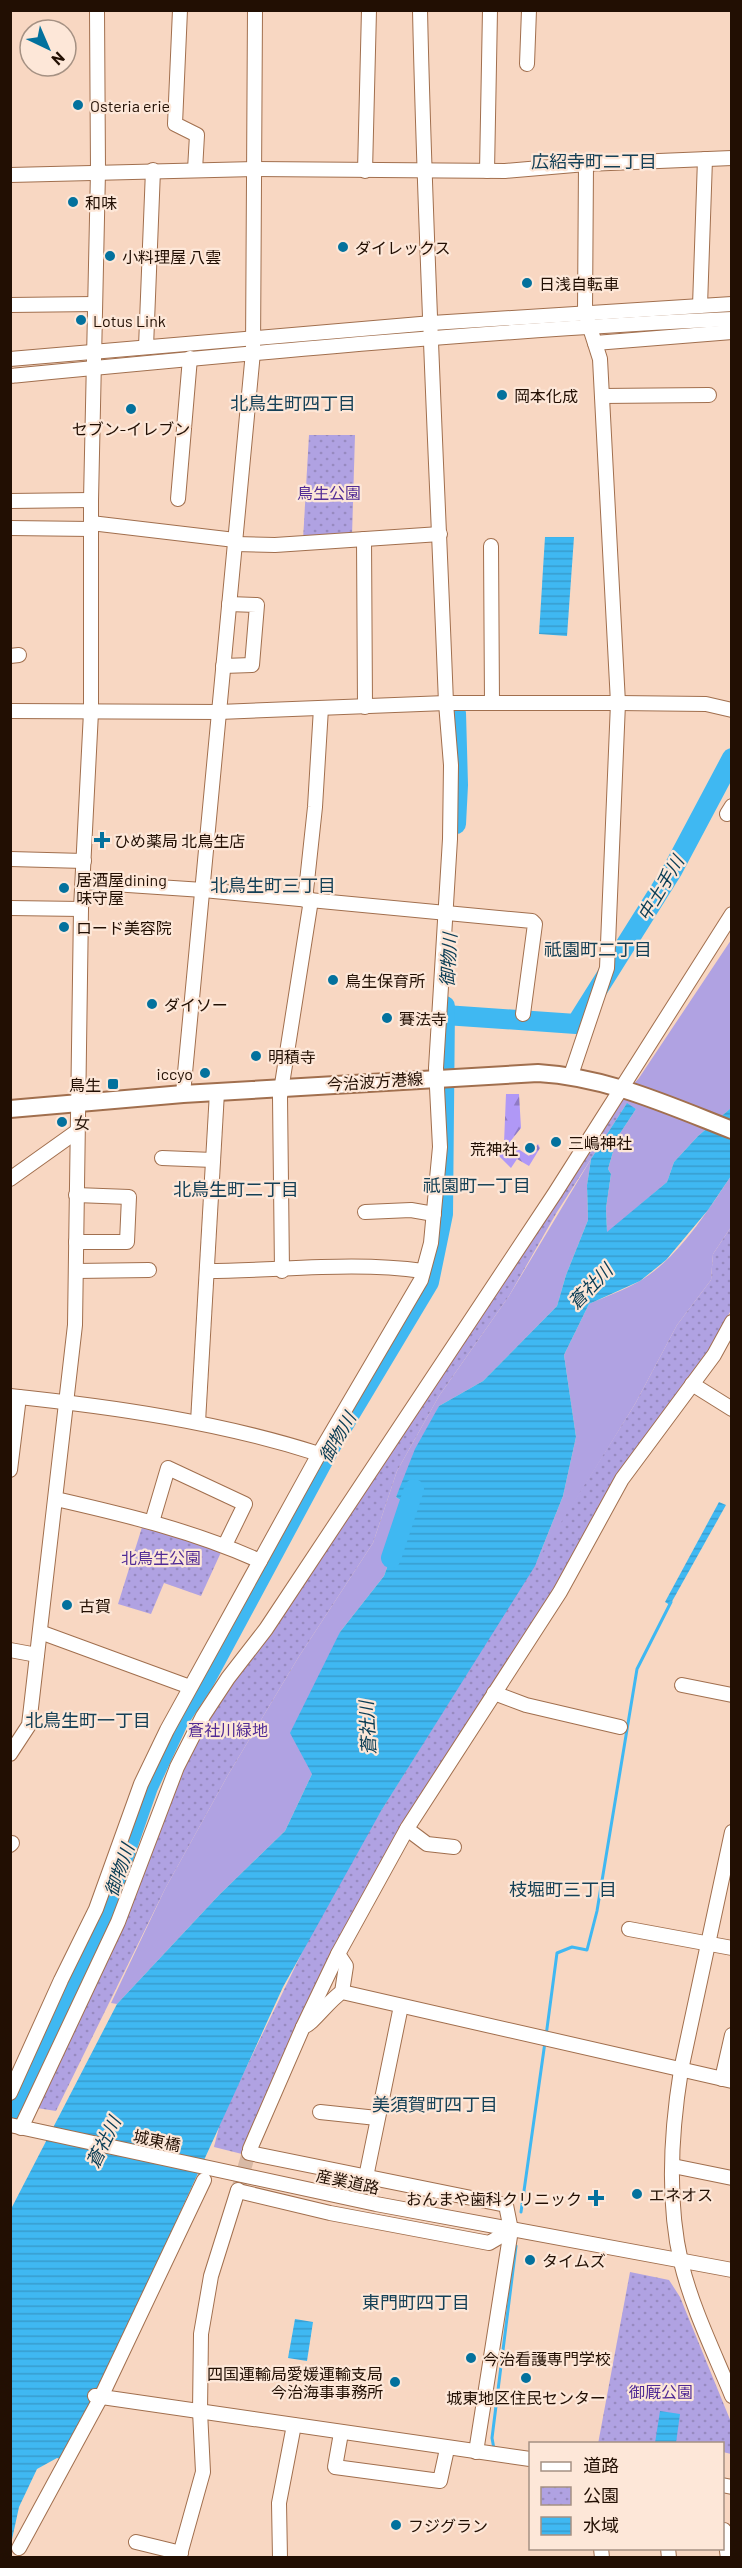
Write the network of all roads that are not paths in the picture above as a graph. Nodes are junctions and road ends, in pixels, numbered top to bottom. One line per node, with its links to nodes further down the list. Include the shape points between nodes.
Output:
1 (97, 10): 15 (street)
2 (180, 10): 14 (street, via 176,124 197,135)
3 (255, 10): 12 (street)
4 (369, 10): 16 (street)
5 (420, 10): 18 (street)
6 (490, 10): 17 (street)
7 (529, 10): 8 (street)
8 (527, 64)
9 (732, 158): 10 (street)
10 (705, 159): 11 (street); 23 (street)
11 (586, 164): 17 (street); 24 (street)
12 (255, 169): 14 (street); 16 (street); 28 (street)
13 (153, 170): 14 (street); 15 (street); 31 (street)
14 (195, 170)
15 (98, 171): 19 (street); 20 (street)
16 (365, 171): 18 (street)
17 (487, 171): 18 (street)
18 (423, 172): 26 (street)
19 (10, 175)
20 (95, 304): 22 (street); 32 (street)
21 (732, 304): 23 (street)
22 (10, 305)
23 (700, 306): 24 (street)
24 (588, 319): 25 (street); 26 (street); 29 (street); 30 (street)
25 (732, 320)
26 (432, 323): 28 (street); 29 (street)
27 (732, 332): 30 (street)
28 (253, 337): 31 (street); 33 (street)
29 (432, 339): 33 (street); 45 (street)
30 (595, 343): 39 (street)
31 (146, 347): 32 (street)
32 (94, 352): 35 (street); 36 (street)
33 (253, 352): 34 (street); 47 (street)
34 (190, 358): 36 (street); 40 (street)
35 (10, 359)
36 (94, 368): 37 (street); 41 (street)
37 (10, 376)
38 (709, 395): 39 (street)
39 (602, 396): 53 (street)
40 (178, 499)
41 (91, 500): 42 (street); 43 (street)
42 (10, 501)
43 (91, 526): 44 (street); 47 (street); 58 (street)
44 (10, 528)
45 (440, 534): 46 (street); 51 (street)
46 (364, 539): 47 (street, via 275,545); 54 (street)
47 (235, 542): 49 (street)
48 (491, 546): 52 (street)
49 (229, 604): 50 (street); 50 (street, via 257,605 252,665)
50 (224, 666): 59 (street)
51 (446, 703): 52 (street); 54 (street); 67 (street, via 451,775)
52 (492, 703): 53 (street)
53 (618, 703): 56 (street, via 706,704); 70 (street, via 607,968)
54 (365, 707): 55 (street)
55 (321, 708): 59 (street); 64 (street)
56 (732, 710)
57 (10, 711): 58 (street)
58 (91, 711): 59 (street); 61 (street)
59 (219, 712): 63 (street)
60 (10, 859): 61 (street)
61 (84, 861): 62 (street)
62 (83, 882): 63 (street); 66 (street)
63 (203, 890): 64 (street); 75 (street)
64 (308, 900): 67 (street); 72 (street)
65 (10, 908): 66 (street)
66 (81, 909): 76 (street)
67 (443, 912): 69 (street, via 535,924); 71 (street)
68 (732, 914): 73 (street)
69 (524, 1014)
70 (571, 1075): 71 (main road, 今治波方港線); 73 (main road, 今治波方港線)
71 (438, 1077): 72 (main road, 今治波方港線); 85 (street, via 440,1147)
72 (282, 1087): 74 (main road, 今治波方港線); 91 (street)
73 (623, 1088): 78 (main road, 今治波方港線); 130 (street, via 266,1629 203,1716 177,1767 118,1922)
74 (217, 1092): 75 (main road, 今治波方港線); 81 (street)
75 (183, 1094): 76 (main road, 今治波方港線)
76 (79, 1103): 77 (main road, 今治波方港線); 79 (street)
77 (10, 1110)
78 (732, 1130)
79 (76, 1132): 82 (street); 83 (street)
80 (162, 1158): 81 (street)
81 (213, 1160): 90 (street)
82 (10, 1179)
83 (76, 1195): 86 (street); 86 (street, via 129,1197 127,1242)
84 (365, 1212): 85 (street, via 411,1210)
85 (434, 1214): 88 (street)
86 (76, 1242): 89 (street)
87 (149, 1270): 89 (street)
88 (423, 1270): 91 (street, via 379,1264); 99 (street, via 421,1280)
89 (76, 1271): 95 (street)
90 (207, 1271): 91 (street); 97 (street)
91 (282, 1271)
92 (732, 1322): 93 (street)
93 (692, 1384): 96 (street); 110 (street, via 622,1479 560,1592)
94 (15, 1397): 95 (street); 98 (street)
95 (67, 1402): 97 (street); 101 (street)
96 (732, 1409)
97 (198, 1422): 99 (street)
98 (12, 1441): 100 (street)
99 (319, 1454): 104 (street)
100 (10, 1470)
101 (56, 1499): 102 (street); 105 (street)
102 (152, 1522): 103 (street); 103 (street, via 168,1468 245,1504)
103 (225, 1545): 104 (street)
104 (260, 1561): 109 (street)
105 (40, 1632): 107 (street); 109 (street)
106 (10, 1650): 107 (street)
107 (37, 1655): 113 (street, via 29,1725)
108 (682, 1685): 111 (street)
109 (190, 1687): 127 (street, via 141,1784 96,1909)
110 (494, 1693): 112 (street); 114 (street)
111 (732, 1695)
112 (620, 1727)
113 (10, 1754)
114 (407, 1829): 116 (street, via 427,1844); 120 (street)
115 (732, 1832): 118 (street)
116 (454, 1848)
117 (629, 1929): 118 (street)
118 (708, 1944): 119 (street); 125 (street)
119 (732, 1948)
120 (338, 1954): 121 (street, via 346,1966); 123 (street)
121 (342, 1992): 122 (street); 123 (street, via 331,1998 309,2026)
122 (401, 2006): 125 (street); 129 (street)
123 (303, 2027): 133 (street, via 249,2151)
124 (732, 2036): 126 (street)
125 (681, 2070): 126 (street); 131 (street)
126 (727, 2080)
127 (12, 2084)
128 (320, 2112): 129 (street)
129 (377, 2118): 133 (street)
130 (21, 2128): 132 (street, 城東橋)
131 (673, 2166): 134 (street); 136 (street)
132 (205, 2173): 135 (street, 産業道路); 139 (street)
133 (366, 2177): 135 (street, via 506,2205)
134 (732, 2178)
135 (511, 2230): 136 (street, 産業道路); 141 (street, via 489,2243 238,2191 211,2276 201,2334); 145 (street)
136 (681, 2261): 137 (street, 産業道路); 138 (street)
137 (732, 2270)
138 (727, 2376): 140 (street)
139 (98, 2396): 141 (street); 149 (street)
140 (732, 2396)
141 (200, 2411): 142 (street); 150 (street, via 203,2472)
142 (294, 2425): 143 (street); 151 (street, via 279,2503)
143 (341, 2433): 144 (street); 144 (street, via 335,2467 440,2481)
144 (447, 2449): 145 (street)
145 (477, 2451): 146 (street)
146 (529, 2459)
147 (726, 2531): 152 (street)
148 (136, 2542): 150 (street)
149 (19, 2548)
150 (180, 2555)
151 (280, 2558)
152 (728, 2558)

